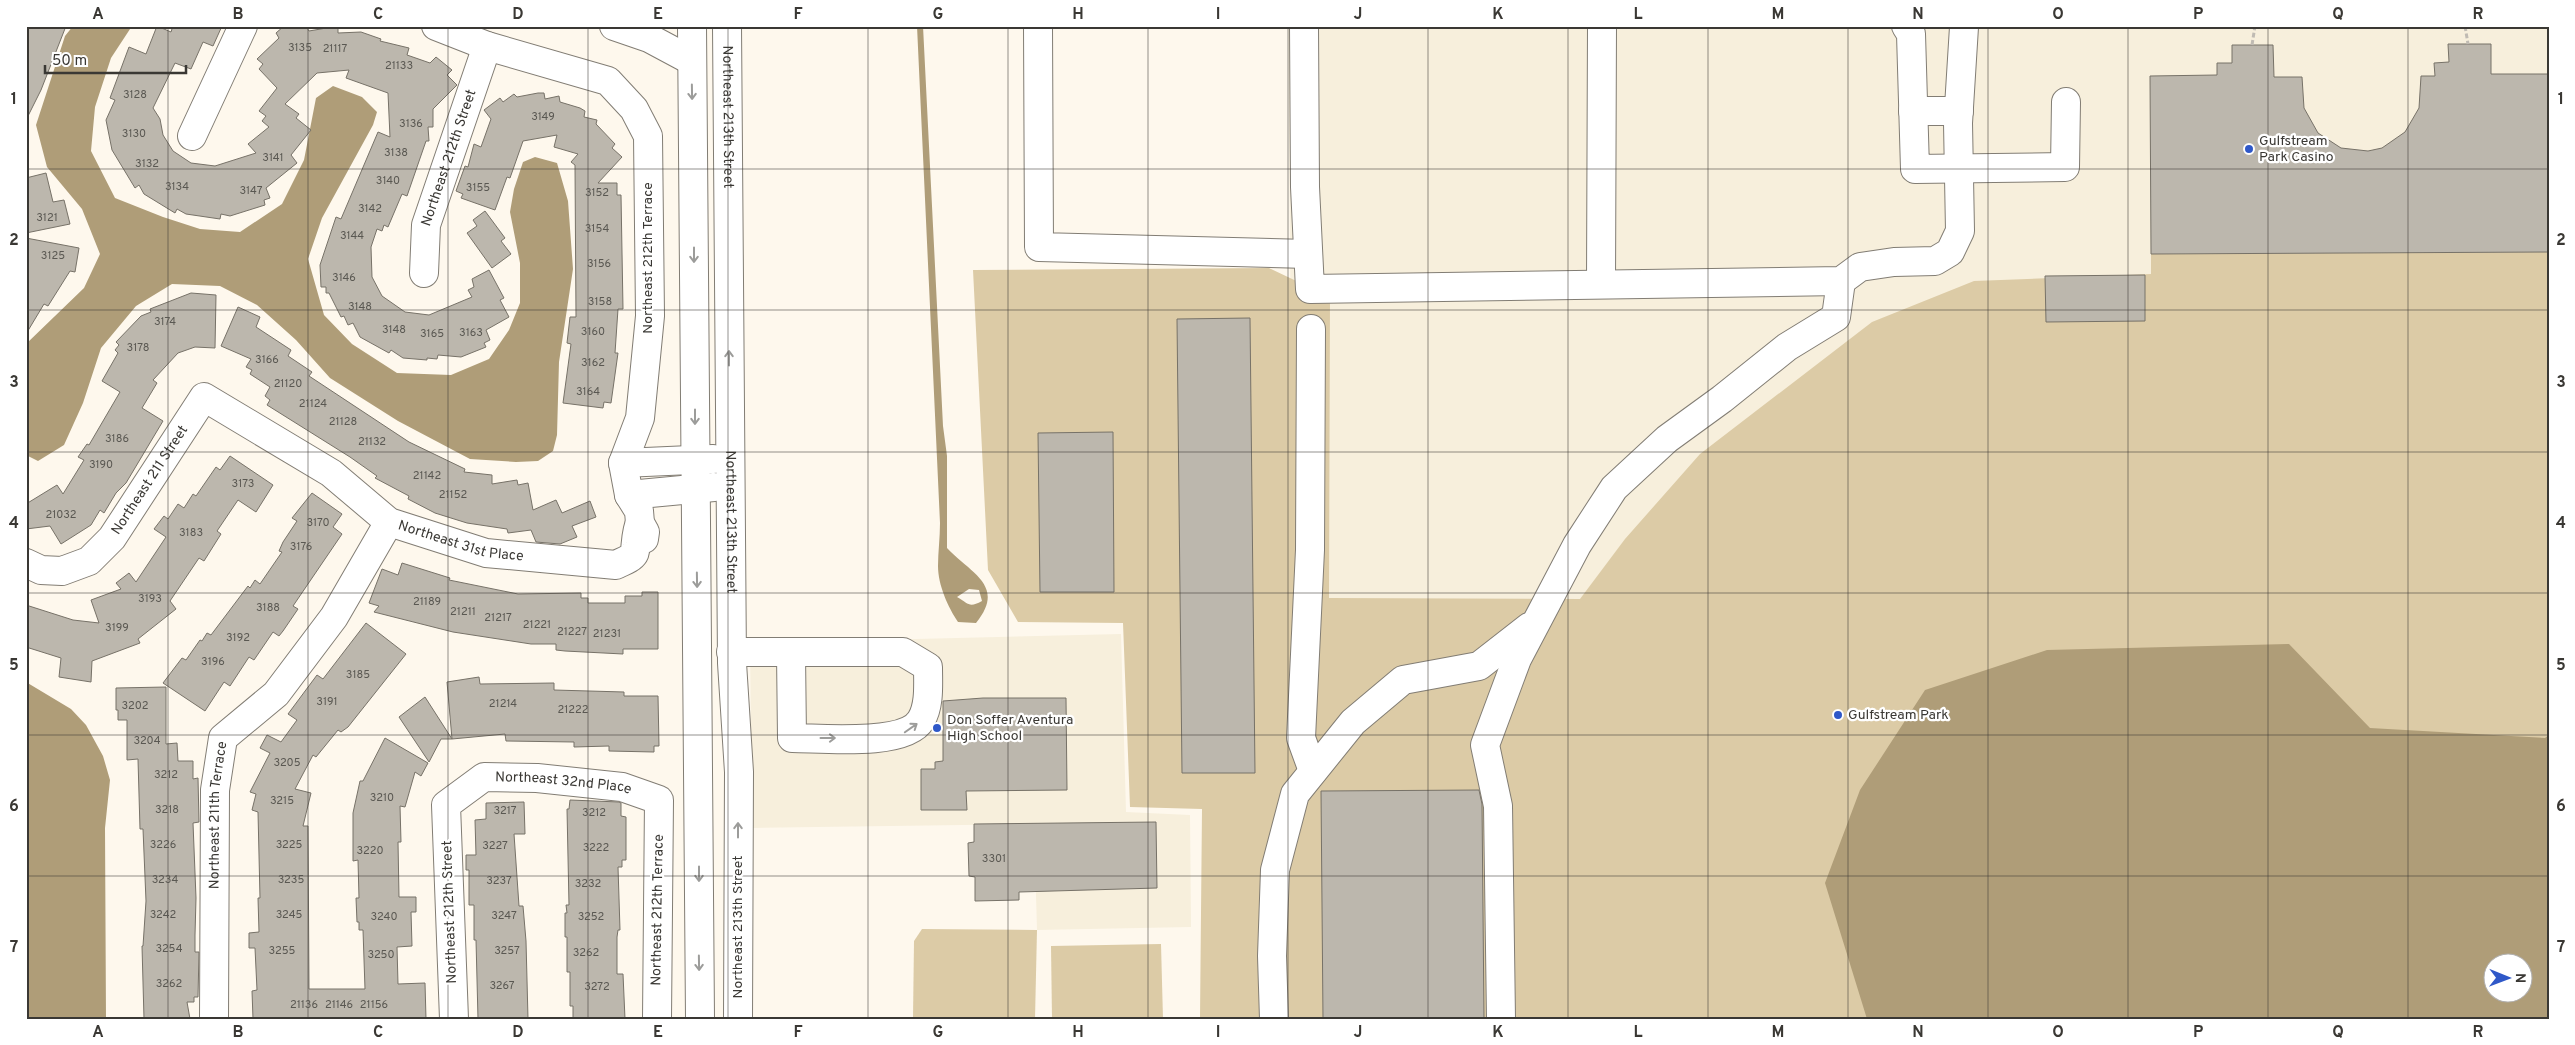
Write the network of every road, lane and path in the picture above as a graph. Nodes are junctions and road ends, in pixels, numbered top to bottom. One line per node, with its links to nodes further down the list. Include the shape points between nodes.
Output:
1 (243, 26): 21 (street)
2 (436, 26): 16 (street, Northeast 212th Terrace)
3 (686, 26): 13 (street)
4 (692, 26): 17 (street)
5 (727, 26): 29 (street, Northeast 213th Street, one-way to 5)
6 (1038, 26): 23 (street, via 1038,247)
7 (1304, 26): 23 (street)
8 (1602, 26): 26 (street)
9 (1906, 26): 19 (street, via 1911,34)
10 (1968, 26): 20 (street)
11 (2255, 26): 15 (path)
12 (2465, 26): 14 (path)
13 (630, 30): 17 (street)
14 (2468, 44)
15 (2252, 45)
16 (487, 46): 24 (street, Northeast 212th Street, via 426,225); 31 (street, Northeast 212th Terrace, via 608,81 634,109 648,136 650,316 640,418)
17 (692, 60): 30 (street, one-way to 30)
18 (2066, 102): 22 (street, via 2065,167)
19 (1913, 111): 20 (street); 22 (street, via 1915,169)
20 (1959, 111): 22 (street)
21 (192, 136)
22 (1959, 169): 25 (street, via 1960,232 1950,252 1935,261 1894,262 1860,268)
23 (1308, 254): 26 (street, via 1310,289)
24 (424, 273)
25 (1841, 281): 26 (street); 37 (street, via 1836,317 1787,347 1722,400 1667,439 1614,488 1577,545)
26 (1601, 284)
27 (1311, 330): 40 (street, via 1310,550 1302,738)
28 (204, 396): 35 (street, Northeast 31st Place, via 331,473); 36 (street, Northeast 211 Street, via 112,538 89,561 62,571 41,570)
29 (729, 459): 30 (street); 33 (street, Northeast 213th Street)
30 (695, 460): 31 (street); 32 (street)
31 (622, 463): 34 (street)
32 (696, 487): 33 (street); 34 (street); 43 (street, one-way to 43)
33 (729, 487): 38 (street, Northeast 213th Street)
34 (629, 494): 35 (street, Northeast 31st Place, via 639,511 645,532 644,545 616,565 486,552)
35 (389, 522): 45 (street, Northeast 211th Terrace, via 334,617 276,694 223,738 215,790)
36 (26, 563)
37 (1535, 622): 40 (street, via 1479,666 1403,680 1353,722); 51 (street, via 1517,658 1486,745 1498,806)
38 (731, 652): 39 (street); 44 (street, Northeast 213th Street, one-way to 38, via 739,772)
39 (791, 654): 39 (street, one-way to 39, via 792,738 884,738 907,732 920,721 924,712 928,667 903,652)
40 (1314, 771): 50 (street, via 1294,794 1275,870)
41 (659, 800): 42 (street, Northeast 32nd Place, via 622,787 537,778 484,777); 47 (street, Northeast 212th Terrace)
42 (446, 805): 46 (street, Northeast 212th Street)
43 (699, 914): 44 (street); 48 (street, one-way to 48)
44 (738, 927): 49 (street, Northeast 213th Street)
45 (214, 1019)
46 (454, 1019)
47 (657, 1019)
48 (700, 1019)
49 (738, 1019)
50 (1274, 1019)
51 (1501, 1019)

